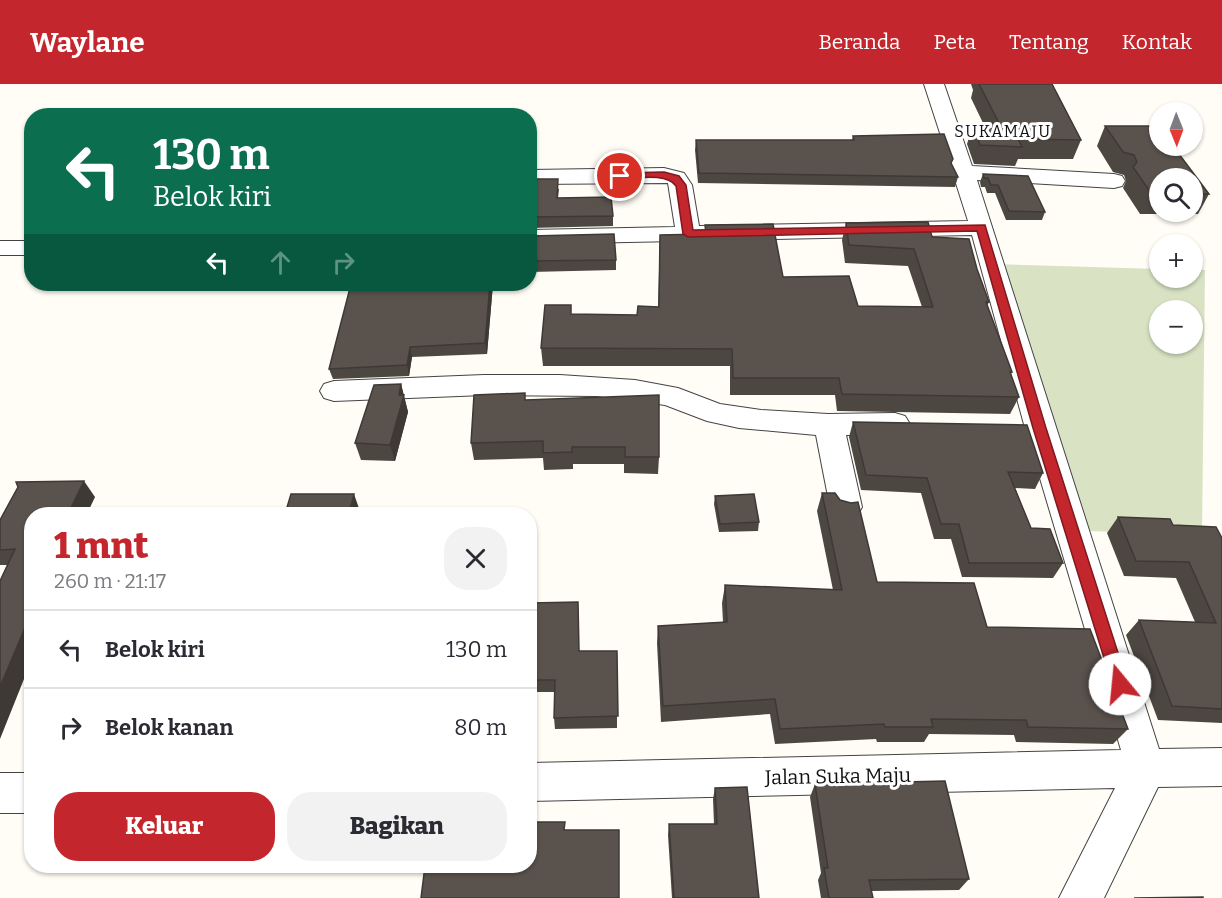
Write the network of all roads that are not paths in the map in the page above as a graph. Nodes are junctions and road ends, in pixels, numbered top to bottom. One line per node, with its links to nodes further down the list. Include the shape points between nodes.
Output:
1 (933, 84): 2 (street)
2 (961, 172): 4 (street); 5 (street)
3 (537, 177): 6 (street, via 676,178 681,185)
4 (1114, 181)
5 (982, 228): 6 (street); 15 (street, via 1028,428)
6 (688, 234): 7 (street)
7 (537, 237)
8 (0, 248): 9 (street)
9 (24, 248)
10 (334, 392): 12 (street, via 535,384 604,387 683,400 715,414)
11 (918, 424): 12 (street)
12 (830, 425): 13 (street)
13 (846, 507)
14 (1222, 767): 15 (street, Jalan Suka Maju)
15 (1146, 769): 16 (street, Jalan Suka Maju); 19 (street)
16 (537, 782)
17 (0, 793): 18 (street)
18 (24, 793)
19 (1081, 898)

